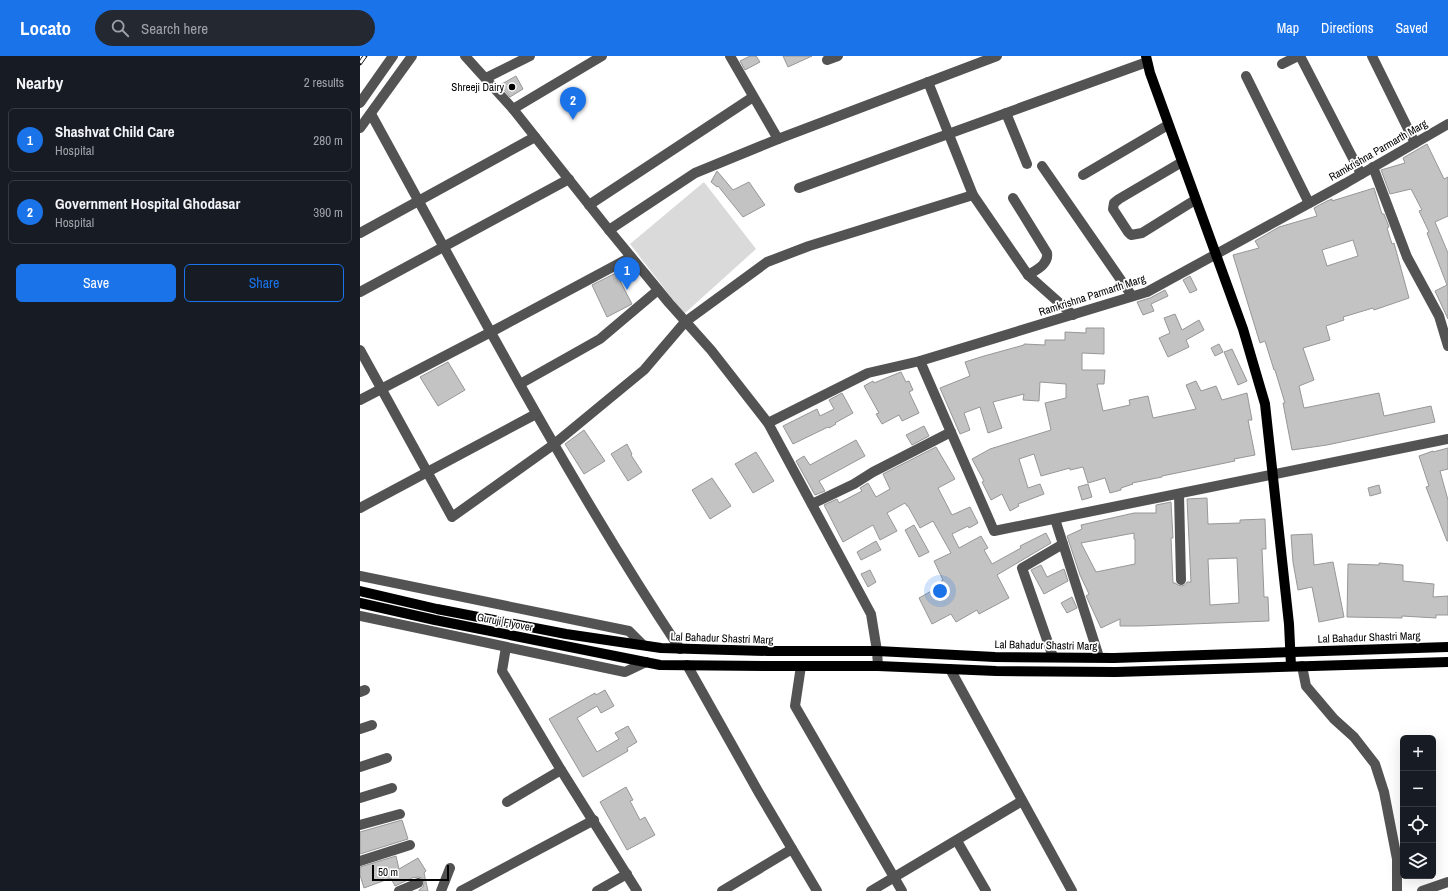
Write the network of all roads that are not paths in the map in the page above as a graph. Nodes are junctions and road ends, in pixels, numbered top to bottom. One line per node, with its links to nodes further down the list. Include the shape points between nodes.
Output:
1 (393, 56): 18 (street)
2 (412, 56): 21 (street)
3 (464, 56): 15 (street)
4 (602, 56): 19 (street)
5 (730, 56): 17 (street)
6 (838, 56): 12 (street)
7 (997, 56): 16 (street)
8 (1299, 56): 13 (street); 33 (street)
9 (1372, 56): 28 (street)
10 (527, 57): 15 (street)
11 (1146, 59): 20 (street); 23 (main road)
12 (827, 60)
13 (1282, 64)
14 (1246, 76): 41 (street)
15 (486, 78): 19 (street)
16 (928, 82): 25 (street); 27 (street)
17 (753, 97): 27 (street); 42 (street)
18 (360, 103)
19 (513, 109): 26 (street)
20 (1006, 113): 25 (street); 30 (street)
21 (370, 114): 24 (street); 40 (street)
22 (1448, 124): 28 (street, Ramkrishna Parmarth Marg)
23 (1168, 125): 29 (main road); 34 (street)
24 (360, 128)
25 (949, 134): 36 (street); 37 (street)
26 (535, 137): 35 (street); 40 (street)
27 (778, 139): 43 (street, via 695,173)
28 (1415, 143): 32 (street, Ramkrishna Parmarth Marg)
29 (1182, 162): 39 (main road); 39 (street, via 1119,199 1113,209 1128,232 1136,235)
30 (1027, 164)
31 (1042, 166): 51 (street)
32 (1373, 167): 33 (street, Ramkrishna Parmarth Marg); 55 (street, via 1407,257 1439,316)
33 (1361, 174): 41 (street, Ramkrishna Parmarth Marg)
34 (1083, 175)
35 (569, 180): 42 (street); 45 (street)
36 (799, 188)
37 (973, 194): 48 (street); 53 (street, via 809,246 767,262)
38 (1013, 198): 48 (street, via 1048,257)
39 (1196, 200): 46 (main road)
40 (419, 201): 44 (street); 45 (street)
41 (1309, 203): 46 (street, Ramkrishna Parmarth Marg)
42 (589, 205): 43 (street)
43 (609, 230): 47 (street)
44 (360, 233)
45 (444, 247): 50 (street); 54 (street)
46 (1215, 254): 51 (street, Ramkrishna Parmarth Marg, via 1147,292); 67 (main road, via 1243,329 1265,404)
47 (631, 257): 49 (street); 54 (street)
48 (1028, 275): 52 (street)
49 (658, 290): 53 (street); 58 (street, via 600,339)
50 (360, 292)
51 (1132, 296): 52 (street, Ramkrishna Parmarth Marg)
52 (1073, 314): 57 (street, Ramkrishna Parmarth Marg)
53 (685, 322): 62 (street, via 711,350); 65 (street, via 644,370)
54 (491, 332): 58 (street); 59 (street)
55 (1448, 346)
56 (360, 350): 59 (street)
57 (920, 361): 62 (street, Ramkrishna Parmarth Marg, via 868,373); 63 (street)
58 (520, 384): 61 (street)
59 (381, 389): 60 (street); 66 (street)
60 (360, 400)
61 (536, 414): 65 (street); 66 (street)
62 (768, 423): 69 (street)
63 (951, 432): 69 (street); 71 (street, via 994,531)
64 (1448, 439): 67 (street)
65 (553, 444): 66 (street, via 452,517); 81 (street)
66 (427, 472): 70 (street)
67 (1274, 475): 68 (street); 83 (main road)
68 (1178, 494): 71 (street); 74 (street)
69 (812, 504): 82 (street, via 871,614)
70 (360, 508)
71 (1055, 518): 72 (street)
72 (1063, 544): 84 (street, via 1022,568); 85 (street)
73 (360, 576): 78 (street, via 629,631)
74 (1181, 580)
75 (360, 591): 78 (main road, Guruji Flyover, via 566,634)
76 (360, 603): 86 (main road, Guruji Flyover)
77 (360, 616): 79 (street)
78 (643, 645): 81 (main road, Lal Bahadur Shastri Marg)
79 (506, 647): 86 (street, via 625,672); 98 (street, via 502,671)
80 (1448, 647): 83 (main road, Lal Bahadur Shastri Marg)
81 (680, 649): 82 (main road, Lal Bahadur Shastri Marg, via 768,652)
82 (877, 651): 84 (main road, Lal Bahadur Shastri Marg); 90 (street)
83 (1290, 651): 85 (main road, Lal Bahadur Shastri Marg); 91 (main road)
84 (1054, 657): 85 (main road, Lal Bahadur Shastri Marg)
85 (1098, 658)
86 (646, 662): 88 (main road)
87 (1448, 662): 92 (main road)
88 (687, 665): 89 (main road); 108 (street)
89 (801, 666): 90 (main road); 112 (street, via 795,706)
90 (878, 666): 93 (main road)
91 (1291, 666): 92 (main road); 93 (main road, via 1116,672 996,672)
92 (1302, 666): 127 (street, via 1306,686 1334,719 1354,737 1375,764 1384,792 1397,859)
93 (950, 669): 101 (street)
94 (372, 726): 95 (street)
95 (360, 729)
96 (387, 758): 97 (street)
97 (360, 767)
98 (561, 770): 102 (street); 104 (street)
99 (392, 788): 100 (street)
100 (360, 798)
101 (1022, 801): 106 (street); 126 (street)
102 (507, 802)
103 (400, 814): 105 (street)
104 (594, 820): 111 (street); 115 (street)
105 (360, 825)
106 (957, 841): 112 (street); 125 (street)
107 (410, 845): 109 (street)
108 (792, 849): 121 (street); 122 (street)
109 (360, 861)
110 (450, 868): 117 (street)
111 (627, 874): 119 (street); 120 (street)
112 (894, 877): 123 (street); 124 (street)
113 (1448, 882): 128 (street)
114 (418, 883): 116 (street)
115 (473, 888): 118 (street)
116 (399, 891)
117 (442, 891)
118 (461, 891)
119 (598, 891)
120 (637, 891)
121 (722, 891)
122 (817, 891)
123 (871, 891)
124 (902, 891)
125 (986, 891)
126 (1072, 891)
127 (1397, 891)
128 (1422, 891)

